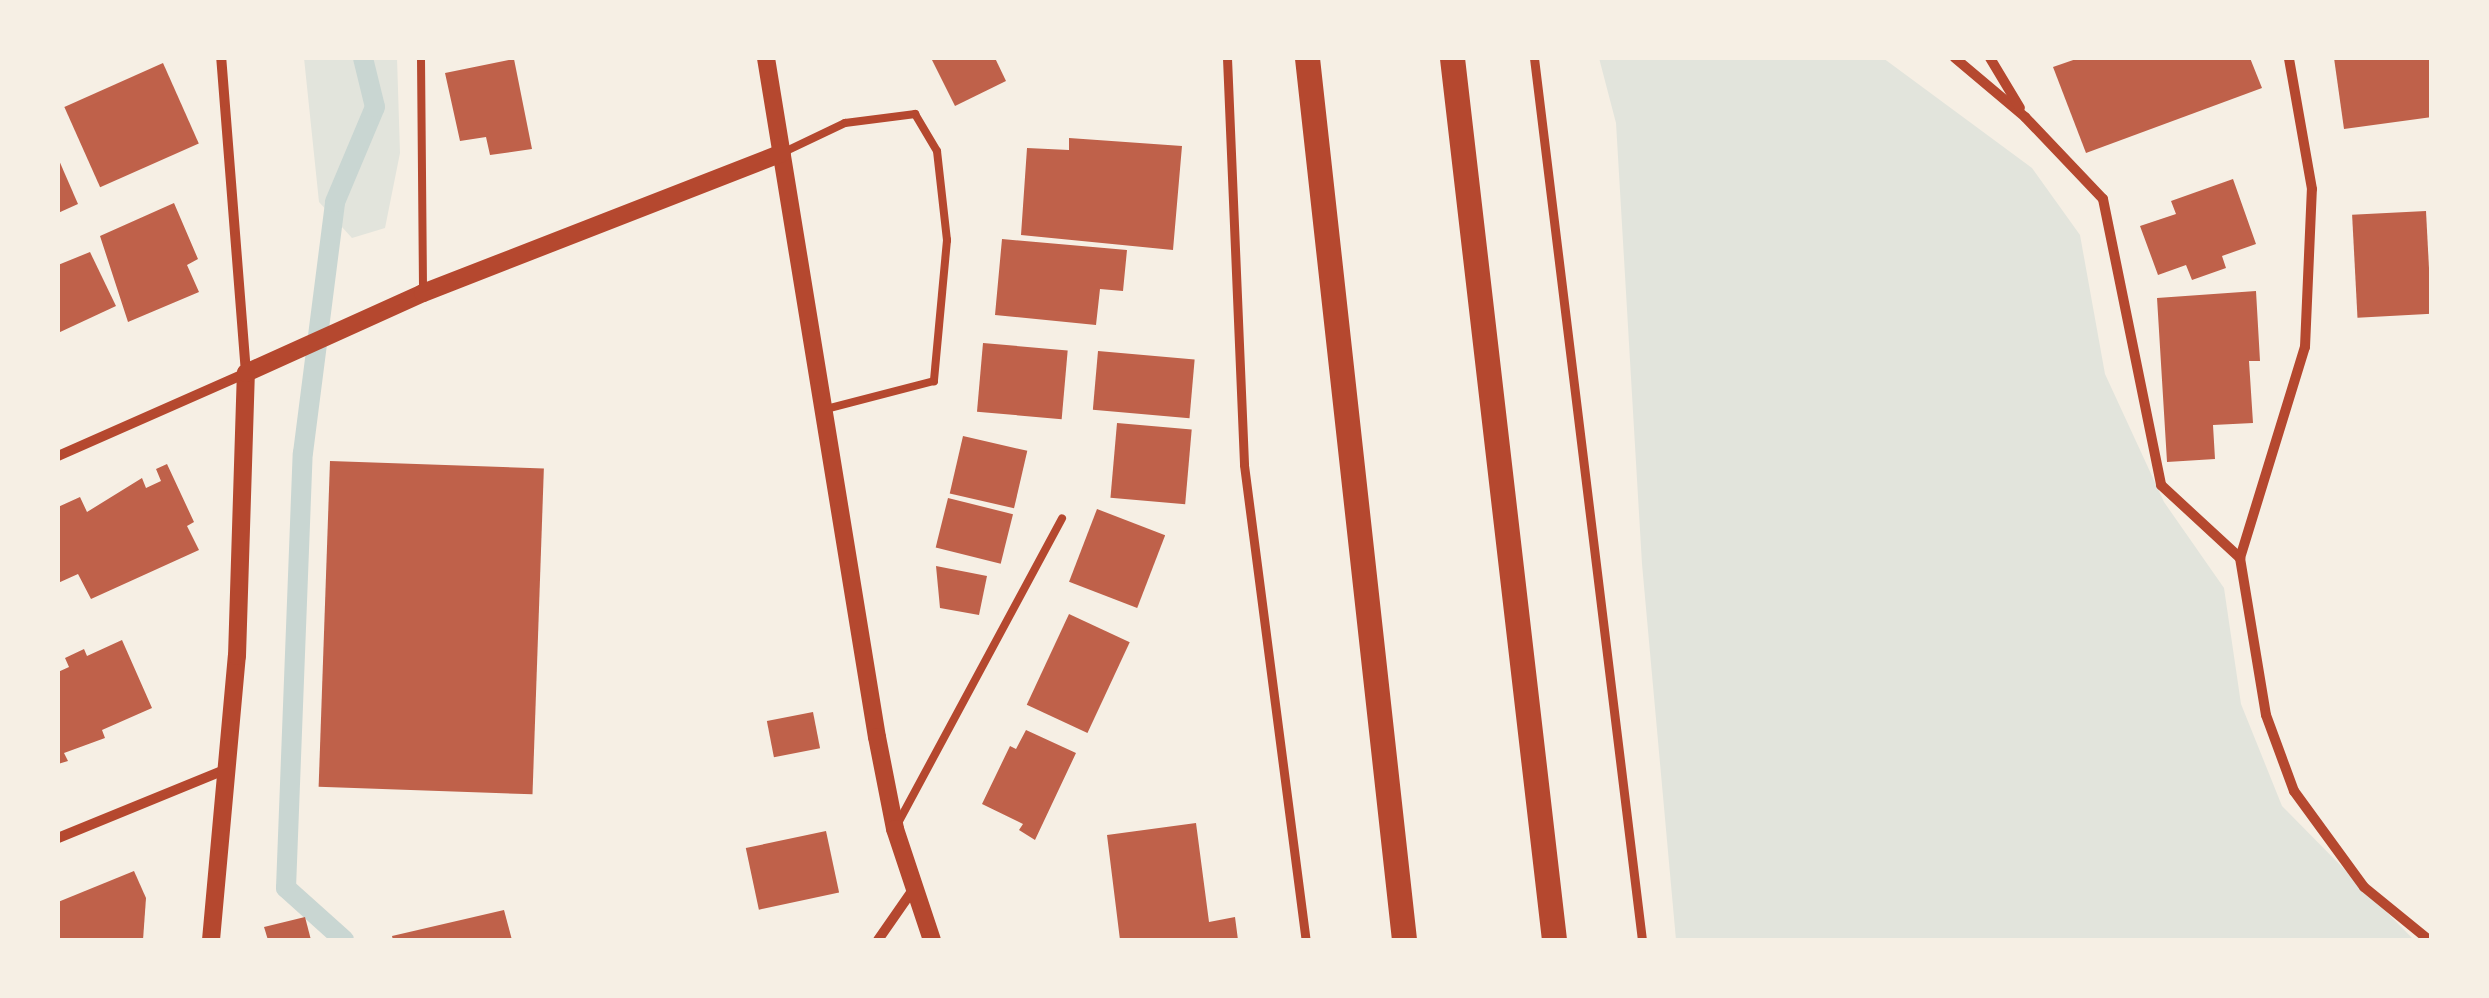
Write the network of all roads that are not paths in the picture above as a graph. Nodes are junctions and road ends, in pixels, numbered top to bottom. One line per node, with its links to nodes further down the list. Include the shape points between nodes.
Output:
1 (222, 58): 14 (street)
2 (421, 58): 13 (lane)
3 (766, 58): 12 (street)
4 (1227, 58): 26 (street, via 1244,465)
5 (1307, 58): 27 (main road)
6 (1452, 58): 28 (main road)
7 (1534, 58): 29 (street)
8 (1954, 58): 11 (street)
9 (1990, 58): 11 (street)
10 (2289, 58): 18 (street, via 2312,189 2305,347)
11 (2026, 117): 18 (street, via 2103,199 2160,485)
12 (782, 153): 13 (street); 15 (street); 15 (lane, via 845,123 914,114 937,151 946,240 934,382)
13 (423, 293): 14 (street)
14 (246, 373): 16 (street); 19 (street, via 237,656)
15 (822, 410): 20 (street)
16 (58, 456)
17 (1062, 518): 20 (lane)
18 (2240, 558): 30 (street, via 2266,715 2294,791 2364,887)
19 (225, 770): 21 (street); 23 (street)
20 (895, 829): 22 (street)
21 (58, 838)
22 (912, 891): 24 (street); 25 (street)
23 (211, 940)
24 (878, 940)
25 (932, 940)
26 (1306, 940)
27 (1404, 940)
28 (1554, 940)
29 (1642, 940)
30 (2429, 940)

